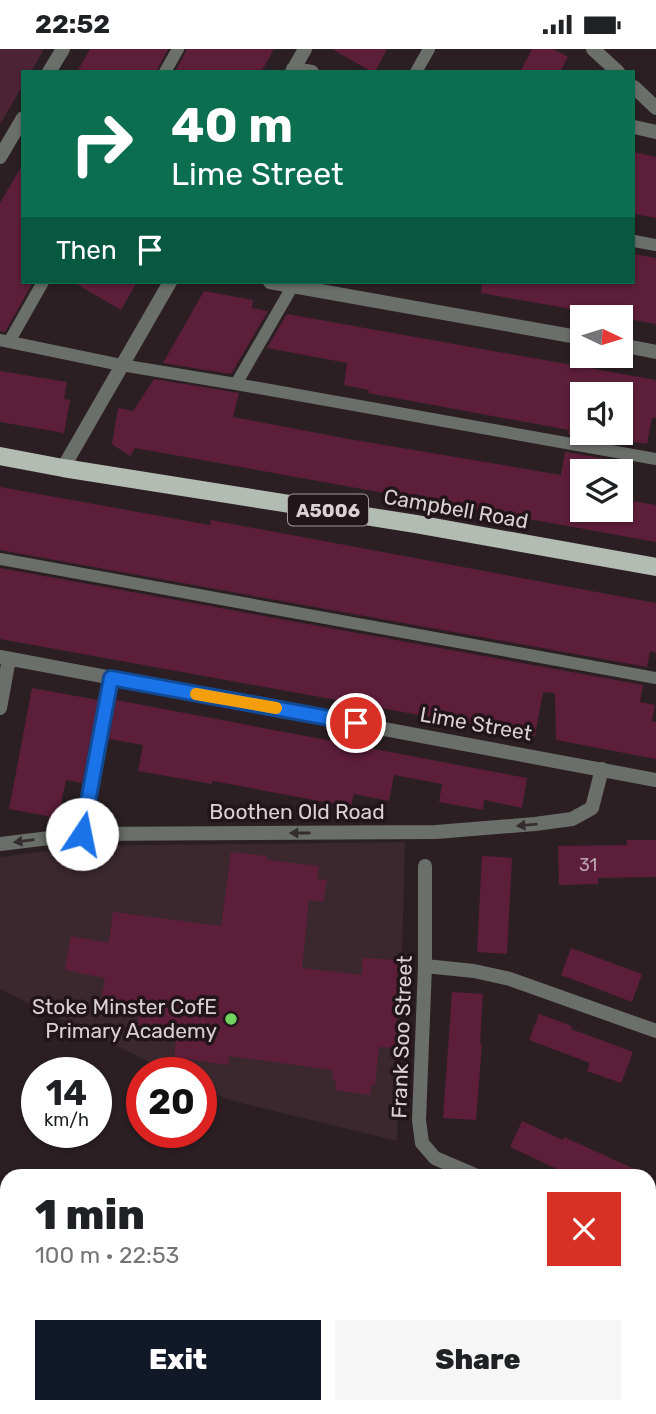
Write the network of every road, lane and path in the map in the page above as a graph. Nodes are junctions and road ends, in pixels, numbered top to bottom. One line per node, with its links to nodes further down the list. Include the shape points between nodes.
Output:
1 (62, 49): 6 (street)
2 (178, 49): 7 (lane)
3 (305, 49): 8 (street)
4 (429, 49): 9 (lane)
5 (593, 49): 10 (street)
6 (50, 70)
7 (166, 70)
8 (292, 70)
9 (417, 70)
10 (616, 70)
11 (635, 87): 12 (street)
12 (656, 108)
13 (21, 121): 16 (street)
14 (635, 127): 15 (street)
15 (656, 132)
16 (0, 157)
17 (635, 241): 18 (lane)
18 (656, 245)
19 (43, 284): 23 (lane)
20 (169, 284): 26 (street)
21 (294, 284): 22 (street); 27 (lane)
22 (570, 336)
23 (4, 341): 26 (lane)
24 (634, 348): 25 (street)
25 (656, 352)
26 (121, 365): 27 (lane); 30 (street)
27 (236, 384): 29 (lane)
28 (0, 457): 30 (main road, Campbell Road / A5006)
29 (656, 459)
30 (63, 468): 32 (main road, Campbell Road / A5006)
31 (0, 559): 35 (lane)
32 (656, 567)
33 (4, 658): 34 (street, Lime Street); 36 (street)
34 (111, 678): 37 (street, Lime Street); 39 (lane)
35 (656, 678)
36 (0, 708)
37 (602, 769): 38 (street, Lime Street); 39 (street, Boothen Old Road, one-way to 39, via 592,808 572,819 535,824 436,832)
38 (656, 779)
39 (82, 834): 40 (street, Boothen Old Road, one-way to 40)
40 (0, 844)
41 (425, 866): 42 (street, Frank Soo Street)
42 (425, 966): 43 (street, via 510,979); 44 (street, Frank Soo Street, via 418,1121 422,1143 435,1158)
43 (656, 1031)
44 (461, 1169)

